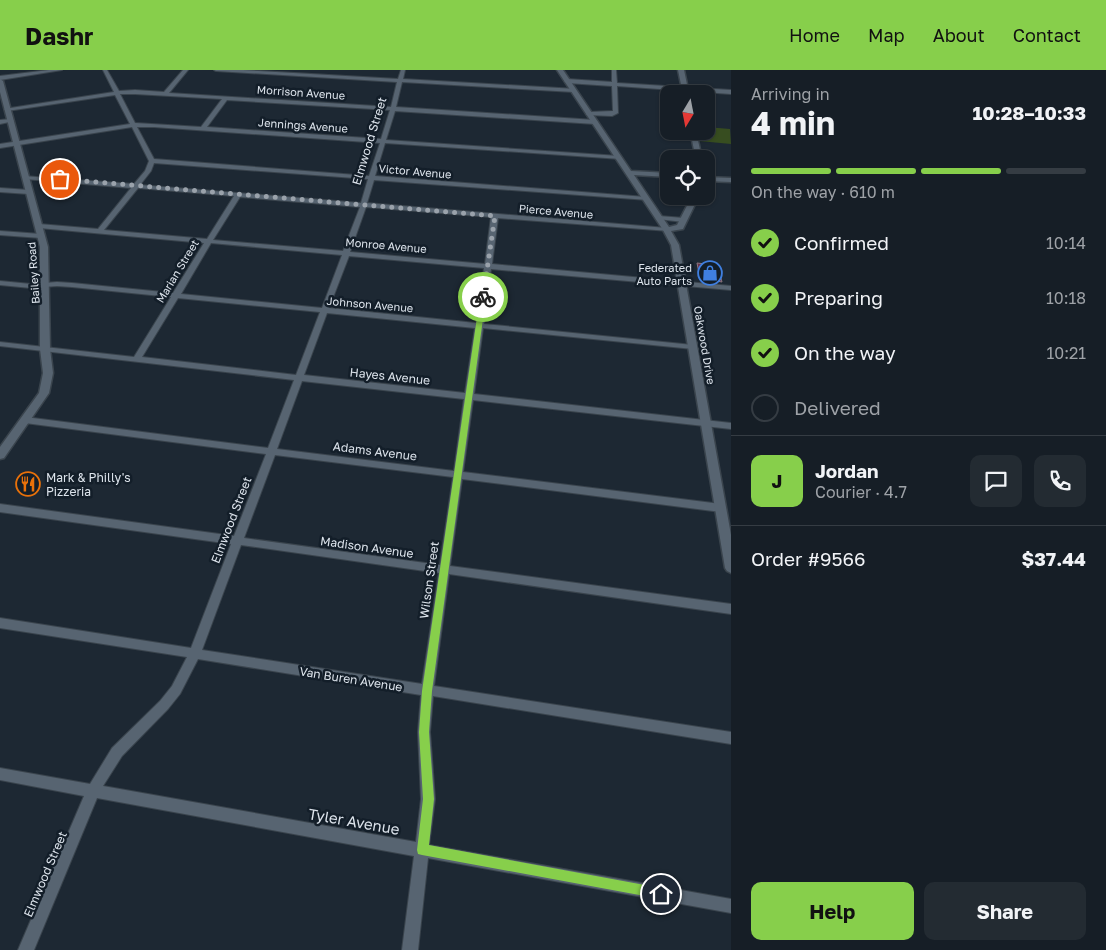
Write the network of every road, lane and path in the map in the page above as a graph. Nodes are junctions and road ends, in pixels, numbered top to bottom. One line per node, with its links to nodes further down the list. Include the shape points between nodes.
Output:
1 (12, 70): 11 (street)
2 (60, 70): 11 (street)
3 (106, 70): 19 (street)
4 (186, 70): 20 (street)
5 (216, 70): 9 (street)
6 (560, 70): 12 (street, Oakwood Drive)
7 (614, 70): 13 (street)
8 (680, 70): 14 (street)
9 (267, 71): 10 (street)
10 (402, 75): 16 (street); 23 (street, Elmwood Street)
11 (0, 79): 22 (street, Bailey Road)
12 (567, 80): 13 (street); 16 (street, Oakwood Drive)
13 (614, 84): 15 (street); 24 (street, via 616,112)
14 (684, 85)
15 (660, 89)
16 (574, 90): 24 (street, Oakwood Drive)
17 (715, 92): 18 (street)
18 (731, 92)
19 (117, 93): 20 (street, Morrison Avenue); 22 (street, Morrison Avenue); 28 (street)
20 (165, 94): 21 (street, Morrison Avenue)
21 (226, 98): 23 (street, Morrison Avenue); 29 (street)
22 (7, 109): 25 (street, Bailey Road)
23 (393, 109): 27 (street, Morrison Avenue); 30 (street, Elmwood Street)
24 (589, 114): 27 (street, Oakwood Drive)
25 (10, 121): 26 (street); 31 (street, Bailey Road)
26 (0, 122)
27 (595, 122): 33 (street, Oakwood Drive)
28 (134, 125): 29 (street, Jennings Avenue); 31 (street, Jennings Avenue); 34 (street)
29 (203, 128): 30 (street, Jennings Avenue)
30 (383, 141): 33 (street, Jennings Avenue); 38 (street, Elmwood Street)
31 (16, 143): 32 (street, Jennings Avenue); 37 (street, Bailey Road)
32 (0, 146)
33 (619, 158): 35 (street, Oakwood Drive)
34 (152, 161): 38 (street, Victor Avenue); 41 (street)
35 (628, 173): 36 (street); 45 (street, Oakwood Drive)
36 (660, 175)
37 (25, 177): 41 (street, Pierce Avenue); 43 (street, Bailey Road)
38 (372, 178): 45 (street, Victor Avenue); 46 (street, Elmwood Street)
39 (715, 179): 40 (street)
40 (731, 180)
41 (136, 185): 44 (street, Pierce Avenue); 53 (street)
42 (0, 190): 43 (street)
43 (29, 192): 51 (street, Bailey Road)
44 (238, 194): 46 (street, Pierce Avenue); 56 (street, Marian Street)
45 (646, 199): 49 (street, Oakwood Drive)
46 (363, 205): 48 (street, Pierce Avenue); 57 (street, Elmwood Street)
47 (692, 205): 50 (street)
48 (495, 216): 52 (street, Pierce Avenue); 58 (street, Wilson Street)
49 (659, 218): 50 (street); 52 (street, Oakwood Drive)
50 (684, 220): 52 (street, via 680,227)
51 (39, 226): 53 (street, Monroe Avenue); 55 (street, Bailey Road)
52 (667, 230): 60 (street, Oakwood Drive, via 675,245)
53 (100, 231): 56 (street, Monroe Avenue)
54 (0, 233): 55 (street)
55 (41, 236): 61 (street, Bailey Road)
56 (209, 240): 57 (street, Monroe Avenue); 63 (street, Marian Street)
57 (346, 253): 58 (street, Monroe Avenue); 64 (street, Elmwood Street)
58 (488, 266): 60 (street, Monroe Avenue); 65 (street, Wilson Street)
59 (0, 283): 61 (street, Johnson Avenue)
60 (682, 284): 62 (street, Monroe Avenue); 67 (street, Oakwood Drive)
61 (45, 285): 63 (street, Johnson Avenue); 68 (street, Bailey Road)
62 (731, 288)
63 (176, 296): 64 (street, Johnson Avenue); 69 (street, Marian Street)
64 (324, 311): 65 (street, Johnson Avenue); 70 (street, Elmwood Street)
65 (479, 326): 67 (street, Johnson Avenue); 71 (street, Wilson Street)
66 (0, 344): 68 (street, Hayes Avenue)
67 (693, 347): 73 (street, Oakwood Drive)
68 (46, 349): 69 (street, Hayes Avenue); 72 (street, Bailey Road, via 46,388)
69 (136, 360): 70 (street, Hayes Avenue)
70 (299, 378): 71 (street, Hayes Avenue); 75 (street, Elmwood Street)
71 (469, 397): 73 (street, Hayes Avenue); 77 (street, Wilson Street)
72 (25, 420): 75 (street, Adams Avenue); 76 (street, Bailey Road)
73 (706, 423): 74 (street, Hayes Avenue); 79 (street, Oakwood Drive)
74 (731, 426)
75 (271, 451): 77 (street, Adams Avenue); 80 (street, Elmwood Street)
76 (0, 455)
77 (457, 474): 79 (street, Adams Avenue); 82 (street, Wilson Street)
78 (0, 508): 80 (street, Madison Avenue)
79 (721, 508): 81 (street, Oakwood Drive)
80 (237, 541): 82 (street, Madison Avenue); 85 (street, Elmwood Street)
81 (731, 568)
82 (444, 570): 83 (street, Madison Avenue); 86 (street, Wilson Street)
83 (731, 609)
84 (0, 623): 85 (street, Van Buren Avenue)
85 (195, 654): 86 (street, Van Buren Avenue); 89 (street, Elmwood Street, via 176,690 118,752)
86 (427, 691): 87 (street, Van Buren Avenue); 90 (street, Wilson Street, via 424,732 428,799)
87 (731, 738)
88 (0, 774): 89 (street, Tyler Avenue)
89 (93, 791): 90 (street, Tyler Avenue); 92 (street, Elmwood Street)
90 (422, 850): 91 (street, Tyler Avenue); 93 (street, Wilson Street)
91 (731, 906)
92 (26, 950)
93 (410, 950)

